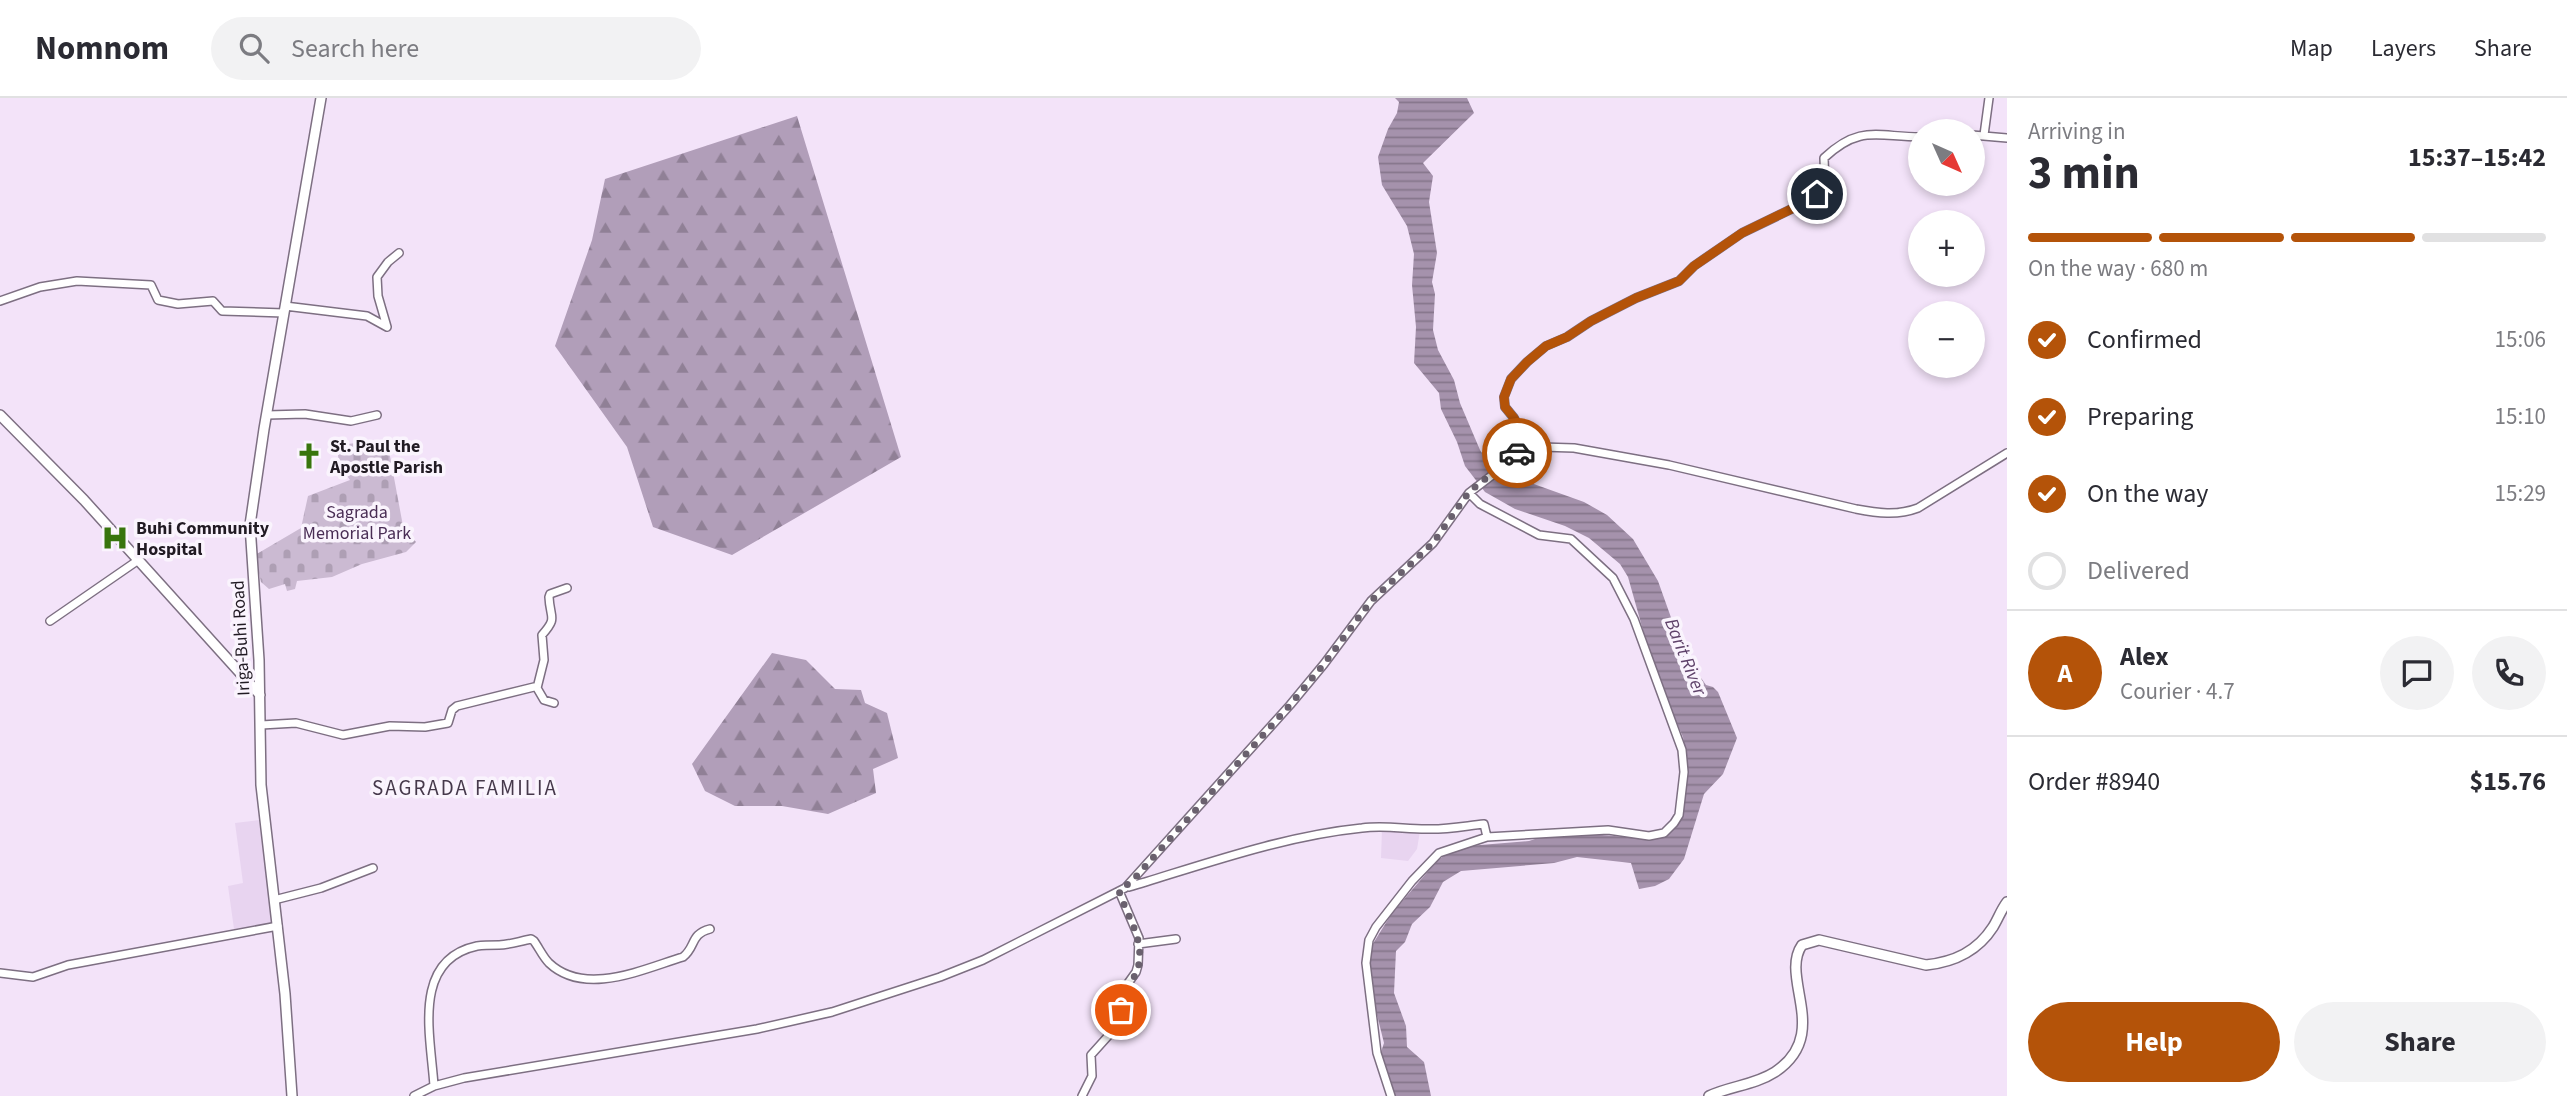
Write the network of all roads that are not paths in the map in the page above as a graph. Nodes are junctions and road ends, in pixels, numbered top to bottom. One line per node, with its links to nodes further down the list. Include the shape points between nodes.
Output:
1 (321, 98): 9 (main road, Iriga-Buhi Road)
2 (1990, 98): 3 (street)
3 (1985, 129)
4 (1985, 135): 6 (street)
5 (1908, 136): 13 (street, via 1877,133 1852,139 1825,158 1825,186 1806,202 1742,233 1679,281 1636,298 1538,352 1511,379 1504,397 1505,407)
6 (2007, 138)
7 (399, 253): 9 (street, via 377,277 387,327 367,316)
8 (0, 301): 9 (street, via 77,281 151,285 159,300 178,304 213,301 222,311)
9 (285, 309): 11 (main road, Iriga-Buhi Road)
10 (0, 415): 16 (main road)
11 (267, 415): 12 (street, via 305,414 351,421); 20 (main road, Iriga-Buhi Road, via 250,525)
12 (377, 415)
13 (1530, 448): 14 (street, via 1574,449 1669,465 1884,513 1918,508); 15 (street)
14 (2007, 453)
15 (1469, 492): 23 (street, via 1479,504 1539,535 1571,539 1612,578 1634,619 1682,750 1684,772 1679,815 1664,833 1608,830); 25 (street, via 1433,543 1371,601 1290,705)
16 (137, 561): 18 (street); 20 (main road)
17 (567, 588): 19 (street, via 549,597 552,622 542,635 544,660)
18 (50, 621)
19 (537, 688): 21 (street, via 544,700); 22 (street, via 457,706 448,723 434,726 390,726 343,735 296,723)
20 (260, 695): 22 (main road, Iriga-Buhi Road)
21 (554, 702)
22 (261, 725): 26 (main road, Iriga-Buhi Road, via 261,785)
23 (1487, 837): 25 (street, via 1484,824 1333,831); 37 (street, via 1439,853 1387,911 1369,940 1366,963 1376,1045)
24 (373, 869): 26 (street)
25 (1122, 889): 31 (street); 33 (street, via 940,978 832,1012)
26 (274, 900): 28 (main road, Iriga-Buhi Road)
27 (2007, 902): 38 (main road, via 1992,930 1973,949 1943,963 1926,965 1808,941 1796,960 1803,1016 1797,1049 1769,1076)
28 (278, 926): 32 (street, via 68,965 33,977); 34 (main road, Iriga-Buhi Road)
29 (710, 929): 33 (street, via 697,935 683,957 618,977 576,979 550,963 531,939 458,953 441,967 428,1005)
30 (1176, 939): 31 (street)
31 (1138, 944): 36 (street, via 1136,972 1121,993 1119,1022 1092,1052 1092,1078)
32 (0, 973)
33 (434, 1086): 35 (street)
34 (292, 1096)
35 (414, 1096)
36 (1082, 1096)
37 (1391, 1096)
38 (1709, 1096)

